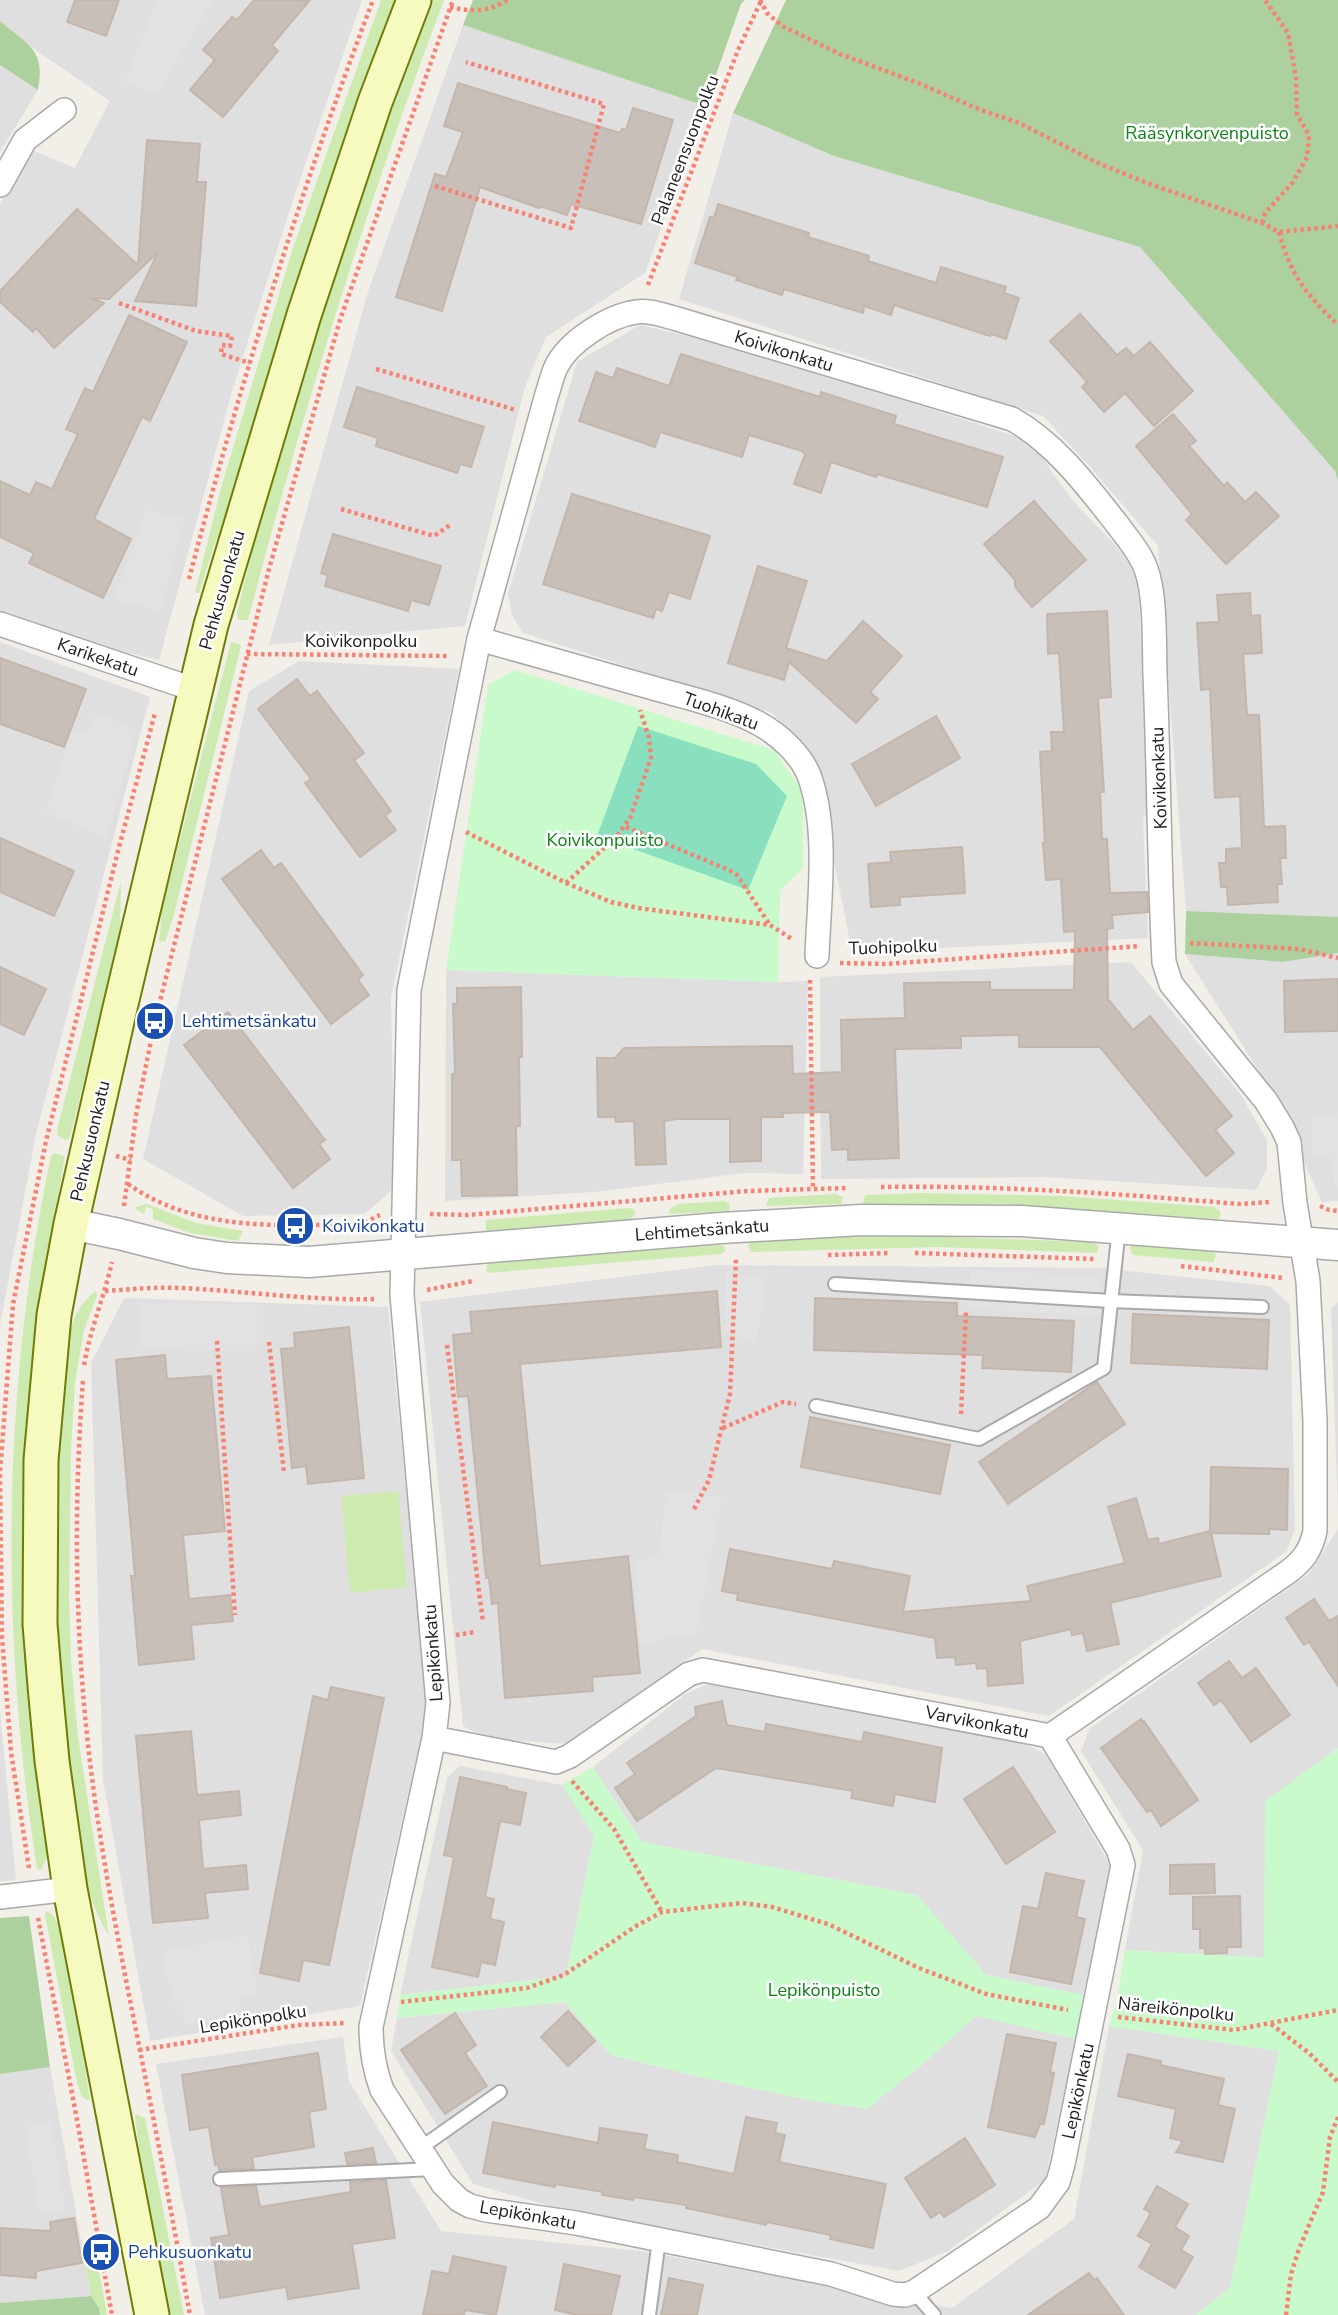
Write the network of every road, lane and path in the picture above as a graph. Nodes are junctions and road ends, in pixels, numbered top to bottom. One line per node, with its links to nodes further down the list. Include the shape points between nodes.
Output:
1 (414, 0): 26 (main road, Pehkusuonkatu, via 304,315)
2 (453, 0): 6 (path)
3 (507, 0): 6 (path, via 484,10)
4 (761, 0): 11 (path, via 782,26 840,54 1018,123 1147,183); 15 (path, Palaneensuonpolku)
5 (1265, 0): 11 (path, via 1288,33 1297,115 1309,135 1307,157)
6 (450, 7): 24 (path, via 340,320)
7 (466, 62): 10 (path, via 604,104 571,228)
8 (64, 110): 9 (street, via 25,140)
9 (0, 185)
10 (435, 186)
11 (1262, 223): 13 (path)
12 (1338, 226): 13 (path)
13 (1279, 232): 16 (path, via 1300,286)
14 (118, 303): 17 (path, via 196,331 232,336 230,346 222,345 221,354)
15 (638, 311): 19 (street, via 590,332 569,349 557,366); 31 (street, Koivikonkatu, via 1013,419 1064,461 1101,505 1136,550 1150,585)
16 (1338, 325)
17 (250, 363)
18 (376, 369): 19 (path)
19 (540, 417): 23 (street)
20 (341, 509): 21 (path, via 434,536)
21 (450, 525)
22 (0, 624): 26 (street, Karikekatu)
23 (477, 647): 24 (path, Koivikonpolku); 25 (street, Tuohikatu); 27 (street)
24 (247, 654): 37 (path, via 153,1030)
25 (631, 682): 28 (path, via 652,758); 32 (street, Tuohikatu, via 758,723 803,763 816,804 820,850)
26 (196, 690): 35 (main road, Pehkusuonkatu)
27 (444, 819): 29 (path); 42 (street, via 409,990)
28 (626, 827): 29 (path); 30 (path, via 737,875)
29 (566, 883): 30 (path, via 623,906)
30 (770, 925): 32 (path)
31 (1163, 944): 32 (path, Tuohipolku, via 886,964 841,963); 33 (path, Tuohipolku, via 1299,949); 38 (street, Koivikonkatu, via 1171,984 1282,1126 1289,1142)
32 (817, 956): 34 (path, via 810,978)
33 (1338, 958)
34 (813, 1189)
35 (71, 1224): 37 (street, Lehtimetsänkatu); 70 (main road, Pehkusuonkatu, via 46,1386 40,1535 44,1686)
36 (1119, 1227): 38 (street, Lehtimetsänkatu); 42 (street, Lehtimetsänkatu, via 862,1220); 47 (lane)
37 (119, 1234): 42 (street, Lehtimetsänkatu, via 227,1258 309,1262); 52 (path)
38 (1302, 1243): 39 (street, Lehtimetsänkatu); 50 (street, Varvikonkatu)
39 (1338, 1245)
40 (899, 1252): 43 (path)
41 (913, 1253): 47 (path)
42 (402, 1255): 54 (street, Lepikönkatu)
43 (818, 1255)
44 (750, 1257): 46 (path)
45 (723, 1258): 46 (path)
46 (736, 1258): 61 (path, via 730,1394)
47 (1116, 1260): 55 (lane)
48 (1168, 1265): 50 (path)
49 (482, 1280): 54 (path)
50 (1308, 1281): 67 (street, Varvikonkatu, via 1315,1421 1315,1520 1310,1549 1288,1572)
51 (835, 1284): 53 (lane)
52 (106, 1292): 54 (path, via 151,1288 361,1298); 77 (path, via 84,1364 78,1487 81,1651 94,1789)
53 (967, 1292): 55 (lane); 62 (path)
54 (402, 1295): 68 (street, Lepikönkatu, via 437,1684)
55 (1111, 1301): 56 (lane); 62 (lane, via 1104,1368 979,1439)
56 (1262, 1307)
57 (216, 1341): 65 (path)
58 (269, 1342): 63 (path)
59 (447, 1345): 66 (path)
60 (816, 1406): 61 (path, via 783,1402); 62 (lane)
61 (722, 1428): 64 (path, via 709,1480)
62 (960, 1436)
63 (284, 1472)
64 (694, 1509)
65 (235, 1615)
66 (483, 1622)
67 (1050, 1736): 69 (street, Varvikonkatu, via 703,1670 689,1674); 74 (street, Lepikönkatu, via 1118,1849 1123,1866)
68 (435, 1738): 69 (street); 75 (street, Lepikönkatu)
69 (556, 1762): 72 (path, via 614,1829)
70 (70, 1889): 71 (street); 86 (main road, Pehkusuonkatu)
71 (0, 1897)
72 (662, 1912): 74 (path, Näreikönpolku, via 742,1903 772,1906 828,1924 986,1994); 75 (path, Lepikönpolku, via 552,1980)
73 (1338, 2010): 76 (path, Näreikönpolku)
74 (1094, 2014): 76 (path, Näreikönpolku, via 1216,2030); 85 (street, Lepikönkatu, via 1063,2165 1050,2195 1029,2216)
75 (373, 2016): 77 (path, Lepikönpolku); 81 (street, Lepikönkatu, via 376,2074)
76 (1270, 2024): 78 (path)
77 (139, 2050): 87 (path)
78 (1338, 2082)
79 (500, 2092): 81 (lane)
80 (1338, 2117): 90 (path, via 1330,2137 1323,2192 1291,2274)
81 (419, 2149): 82 (street, Lepikönkatu)
82 (433, 2169): 83 (lane); 84 (street, Lepikönkatu, via 451,2193 470,2206)
83 (220, 2179)
84 (659, 2240): 85 (street, Lepikönkatu, via 831,2274 893,2294); 88 (lane)
85 (914, 2292): 89 (lane)
86 (152, 2315)
87 (190, 2315)
88 (649, 2315)
89 (934, 2315)
90 (1286, 2315)

